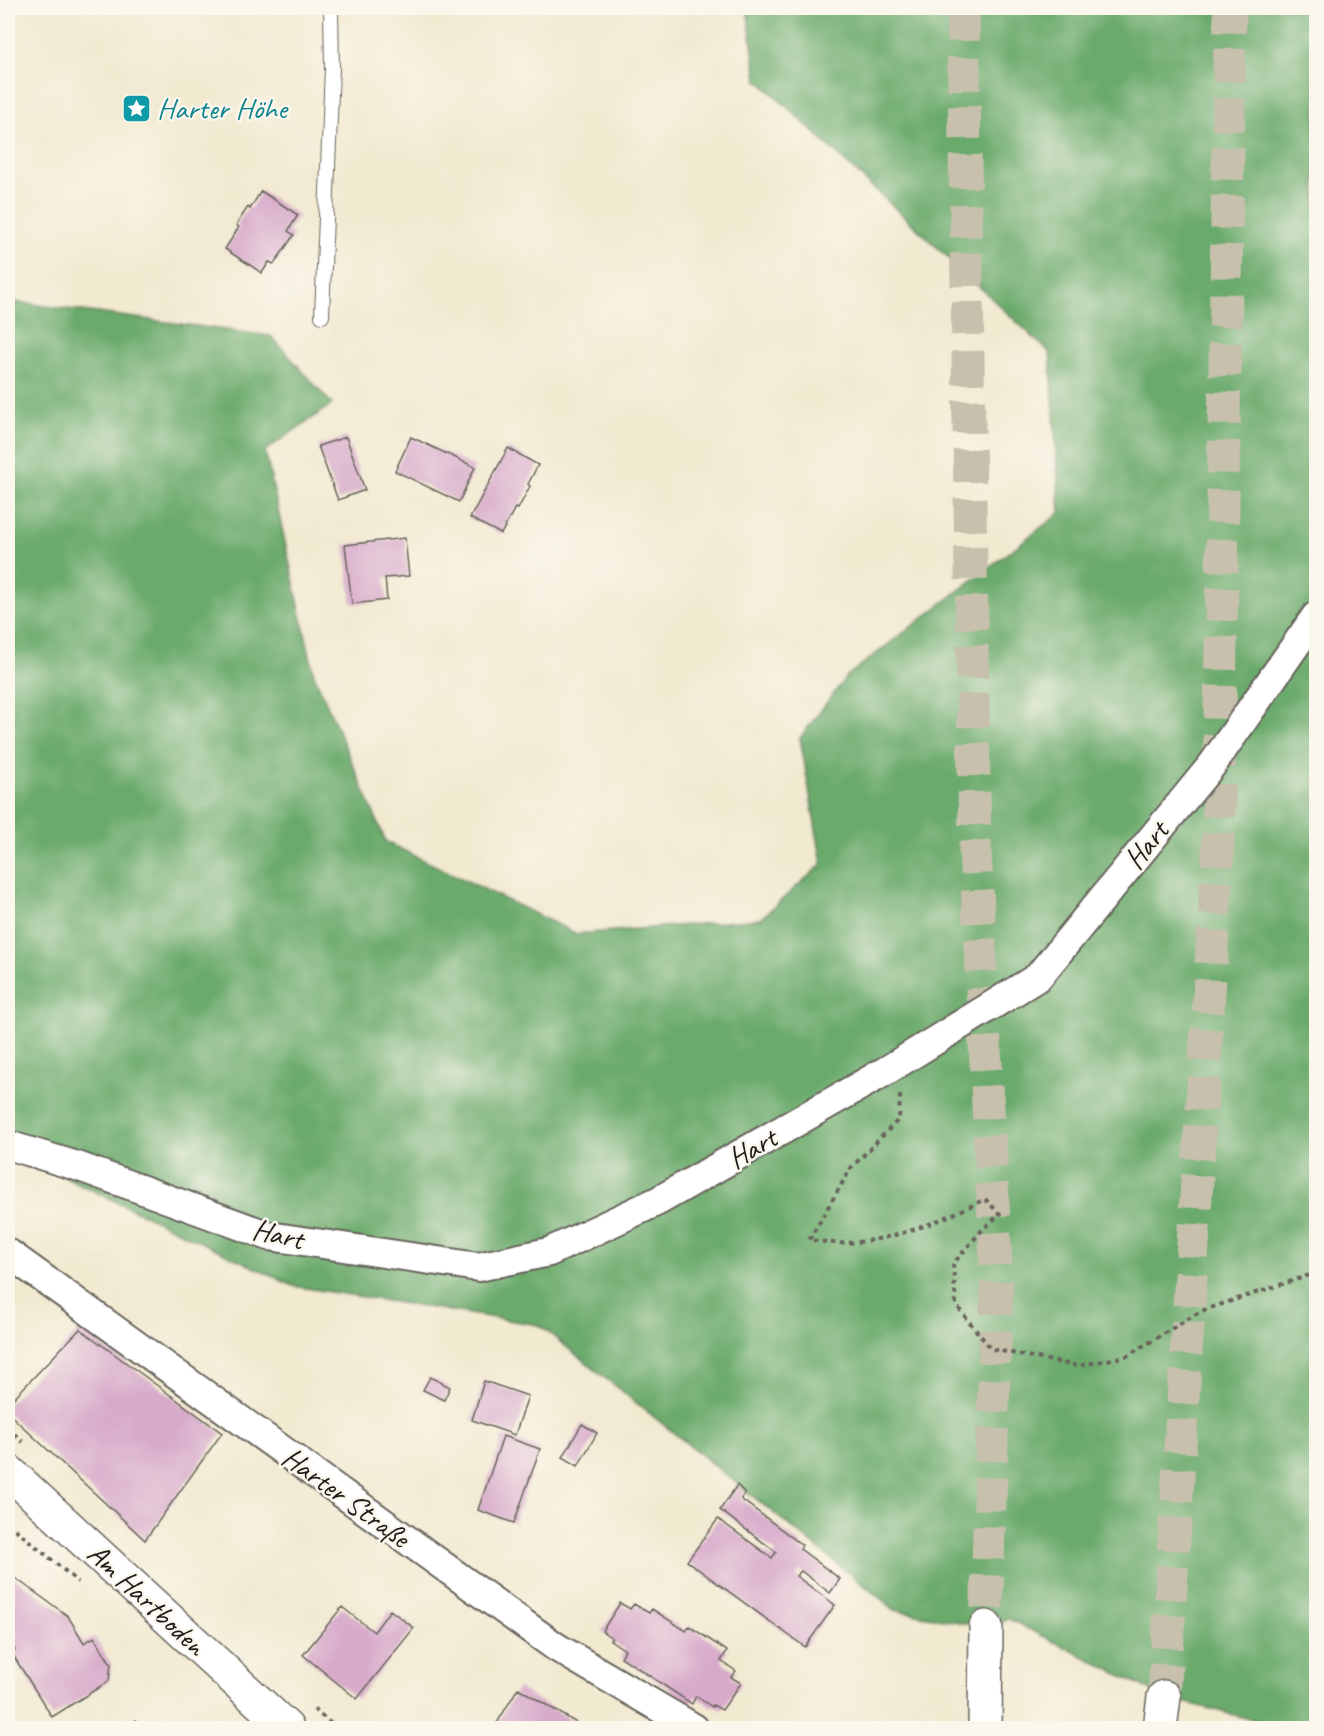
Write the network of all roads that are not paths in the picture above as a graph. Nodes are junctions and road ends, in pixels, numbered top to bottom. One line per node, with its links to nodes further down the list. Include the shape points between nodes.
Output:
1 (331, 8): 2 (lane)
2 (322, 316)
3 (1317, 616): 4 (street, Hart, via 1212,765 1038,977 885,1072 658,1201 549,1252 478,1267 269,1236)
4 (8, 1145)
5 (8, 1253): 9 (street, Harter Straße, via 555,1647)
6 (8, 1471): 8 (main road, Am Hartboden)
7 (986, 1627): 10 (main road)
8 (286, 1728)
9 (694, 1728)
10 (985, 1728)

